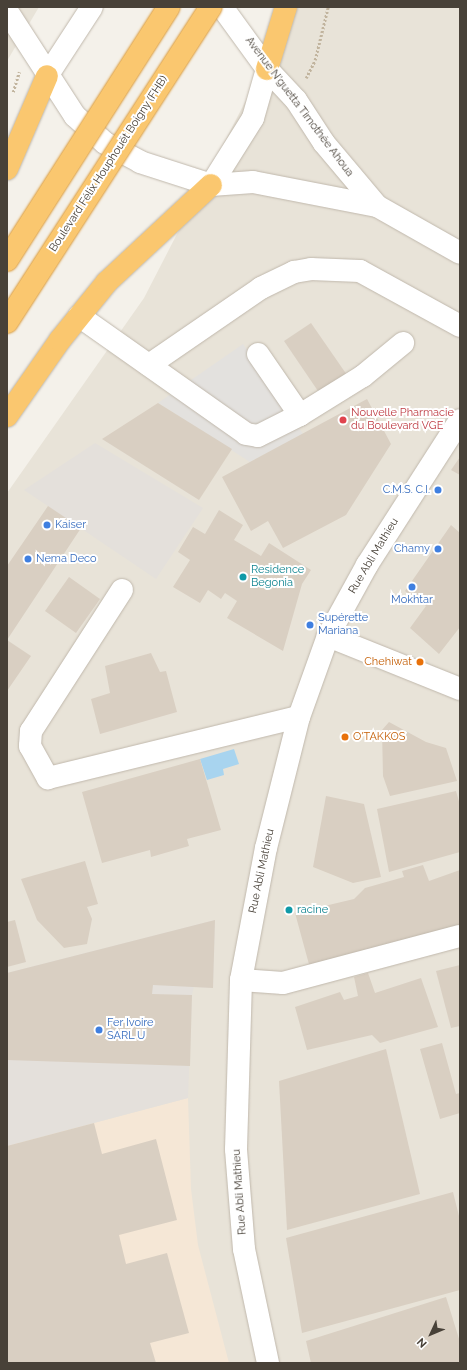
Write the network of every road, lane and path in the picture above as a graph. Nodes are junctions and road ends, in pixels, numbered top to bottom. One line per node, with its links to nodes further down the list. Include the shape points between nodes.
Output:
1 (92, 7): 9 (street)
2 (169, 7): 15 (highway, bridge)
3 (211, 7): 17 (highway, Boulevard Félix Houphouët Boigny (FHB), bridge)
4 (222, 7): 8 (street, Avenue N'guetta Timothée Ahoua)
5 (286, 7): 8 (highway)
6 (328, 7): 10 (path, via 315,60)
7 (7, 10): 9 (street, Avenue N'guetta Timothée Ahoua, via 28,39)
8 (267, 69): 10 (street, Avenue N'guetta Timothée Ahoua); 12 (street, via 253,118)
9 (48, 76): 11 (highway); 12 (street, Avenue N'guetta Timothée Ahoua, via 75,116 105,143 140,162)
10 (296, 100): 13 (street, Avenue N'guetta Timothée Ahoua, via 324,143)
11 (7, 169)
12 (211, 185): 13 (street, Avenue N'guetta Timothée Ahoua, via 253,182); 16 (highway, via 107,282)
13 (377, 206): 14 (street, Avenue N'guetta Timothée Ahoua)
14 (460, 253)
15 (7, 260)
16 (79, 316): 21 (street); 23 (highway)
17 (7, 322)
18 (460, 326): 21 (street, via 360,271 312,269 294,272 261,288)
19 (403, 343): 22 (street, via 363,376)
20 (258, 354): 22 (street)
21 (149, 365): 22 (street, via 246,434 267,434)
22 (300, 415)
23 (7, 416)
24 (460, 420): 26 (street, Rue Abli Mathieu, via 367,565)
25 (122, 590): 28 (street, via 31,731 30,746 48,778)
26 (328, 636): 27 (street); 28 (street, Rue Abli Mathieu)
27 (460, 689)
28 (298, 717): 30 (street, Rue Abli Mathieu, via 266,848)
29 (460, 936): 30 (street, via 283,983)
30 (241, 980): 31 (street, Rue Abli Mathieu, via 236,1149 244,1249)
31 (268, 1363)

